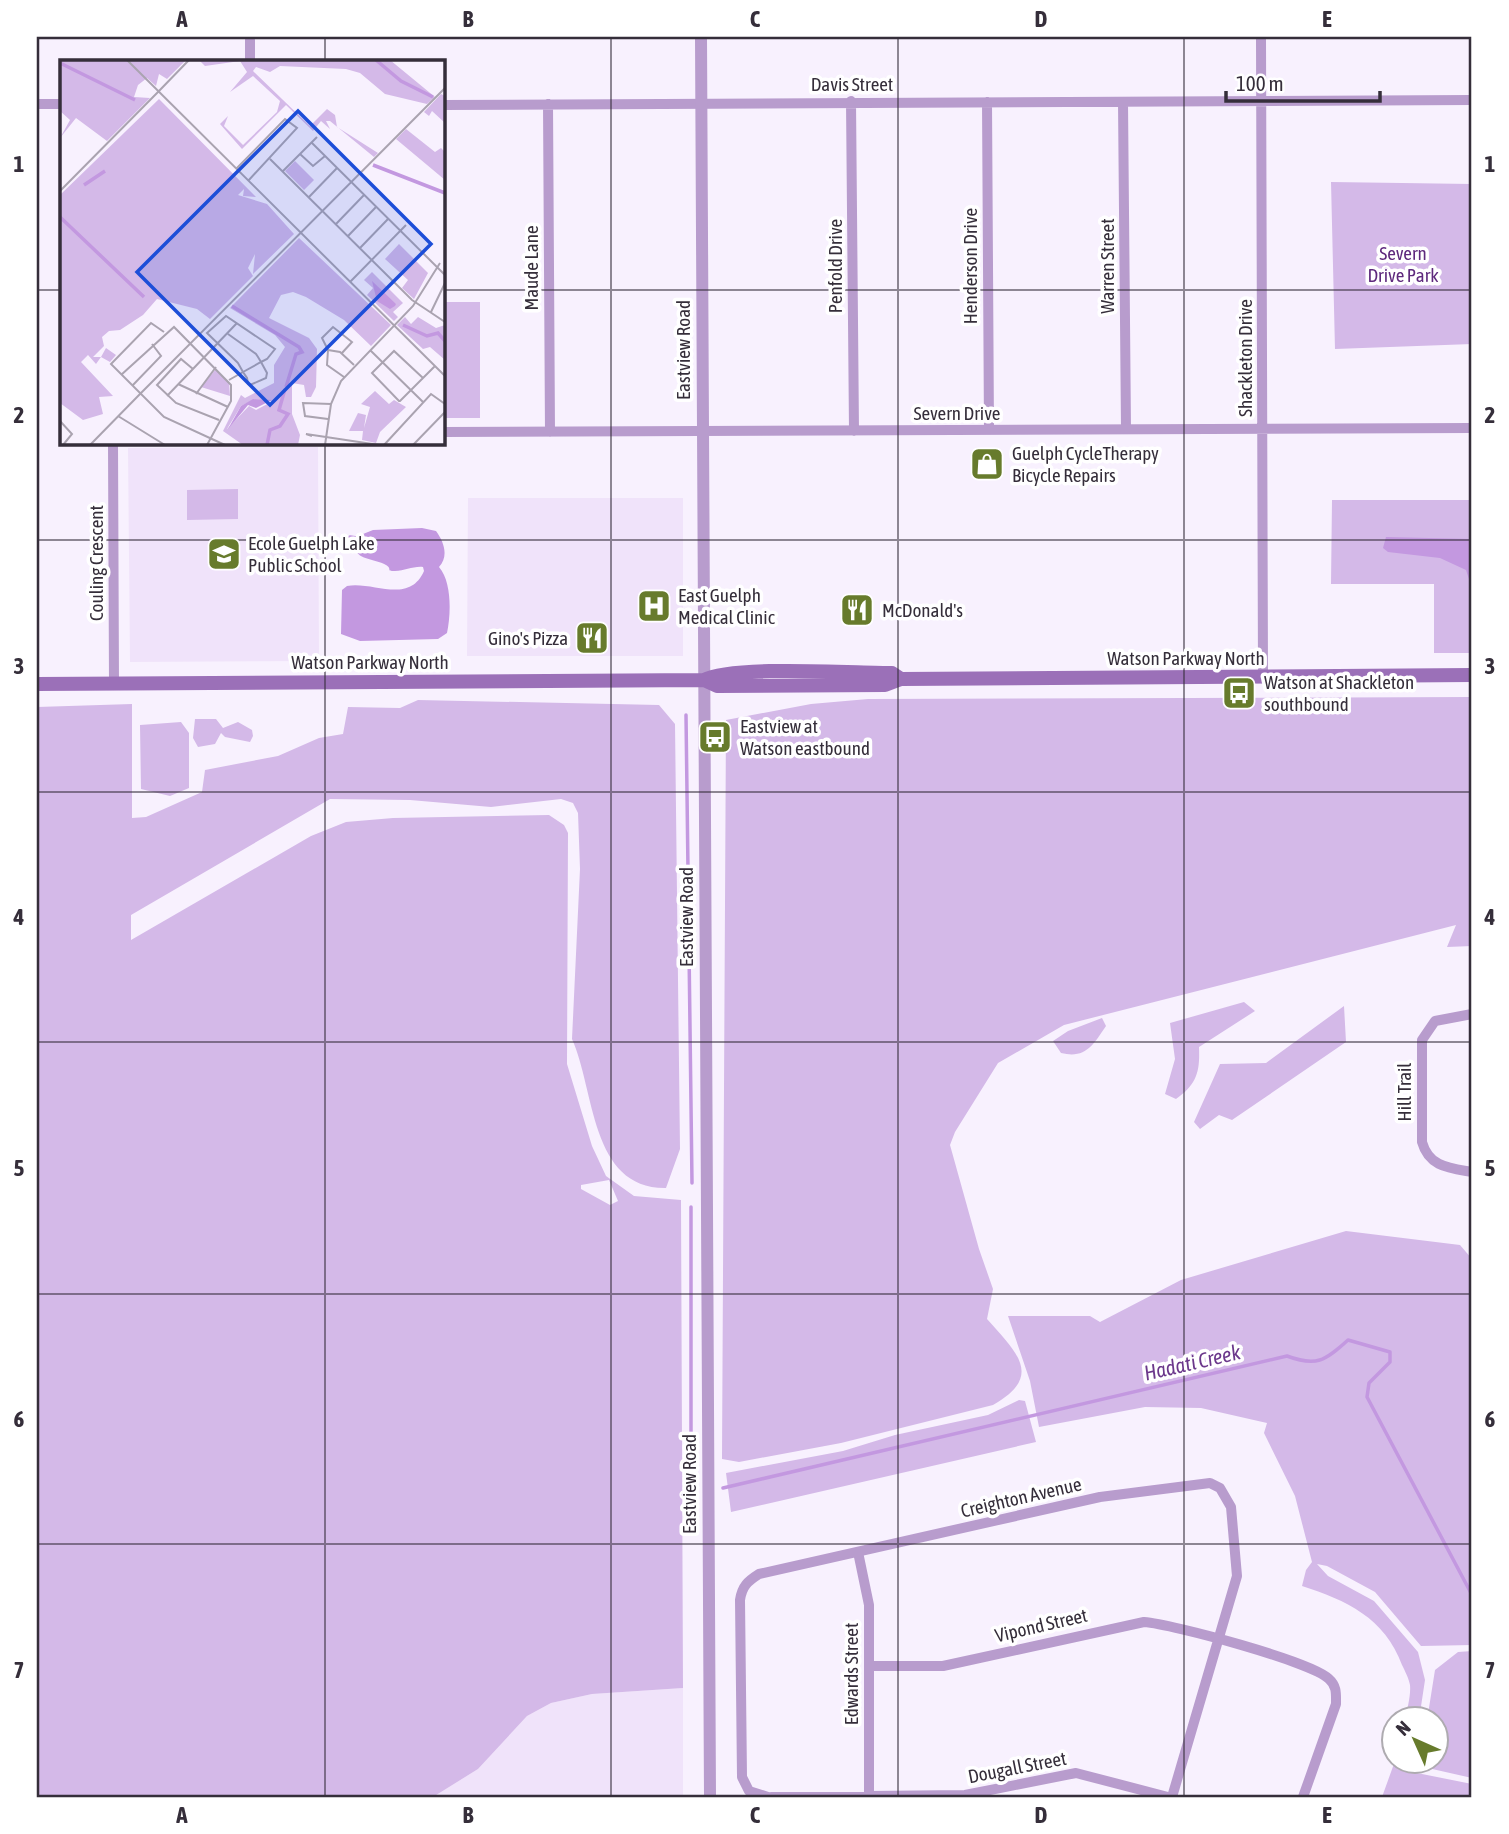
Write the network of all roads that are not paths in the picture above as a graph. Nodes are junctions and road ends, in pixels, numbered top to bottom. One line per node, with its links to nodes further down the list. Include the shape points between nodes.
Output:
1 (701, 37): 6 (street, Eastview Road)
2 (1261, 38): 10 (street, Shackleton Drive)
3 (250, 40): 4 (street)
4 (250, 60)
5 (1472, 100): 10 (street, Davis Street)
6 (701, 102): 7 (street, Davis Street); 13 (street, Davis Street); 22 (street, Eastview Road)
7 (851, 102): 8 (street, Davis Street); 19 (street, Penfold Drive)
8 (987, 102): 9 (street, Davis Street); 18 (street, Henderson Drive)
9 (1123, 102): 10 (street, Davis Street); 16 (street, Warren Street)
10 (1261, 102): 17 (street, Shackleton Drive)
11 (37, 104): 12 (street)
12 (60, 104)
13 (548, 104): 14 (street, Davis Street); 21 (street, Maude Lane)
14 (444, 105)
15 (1472, 428): 17 (street, Severn Drive)
16 (1126, 429): 17 (street, Severn Drive); 18 (street, Severn Drive)
17 (1263, 429): 25 (street, Shackleton Drive)
18 (989, 430): 19 (street, Severn Drive)
19 (854, 431): 22 (street, Severn Drive)
20 (444, 432): 21 (street, Severn Drive)
21 (550, 432): 22 (street, Severn Drive)
22 (702, 432): 26 (street, Eastview Road)
23 (113, 444): 27 (street, Couling Crescent)
24 (1472, 676): 25 (main road, Watson Parkway North)
25 (1264, 677): 26 (main road, Watson Parkway North, via 901,679 885,685 717,686)
26 (704, 680): 27 (main road, Watson Parkway North); 34 (street, Eastview Road)
27 (114, 683): 28 (main road, Watson Parkway North)
28 (37, 684)
29 (1472, 1014): 30 (street, Hill Trail, via 1435,1021 1422,1040 1425,1154 1443,1167)
30 (1472, 1172)
31 (858, 1552): 32 (street, Creighton Avenue, via 1100,1497 1210,1483 1220,1488 1231,1507 1237,1560 1234,1592); 33 (street, Edwards Street, via 869,1605); 35 (street, Creighton Avenue, via 759,1574 743,1587 741,1777 749,1791)
32 (1220, 1640): 33 (street, Vipond Street, via 1144,1622 943,1666); 37 (street, Creighton Avenue); 38 (street, Vipond Street, via 1309,1667 1336,1689 1336,1704)
33 (869, 1666): 36 (street, Edwards Street)
34 (710, 1797)
35 (770, 1797): 36 (street, Creighton Avenue)
36 (869, 1797): 37 (street, Dougall Street, via 965,1794 1076,1773)
37 (1170, 1797)
38 (1303, 1797)

